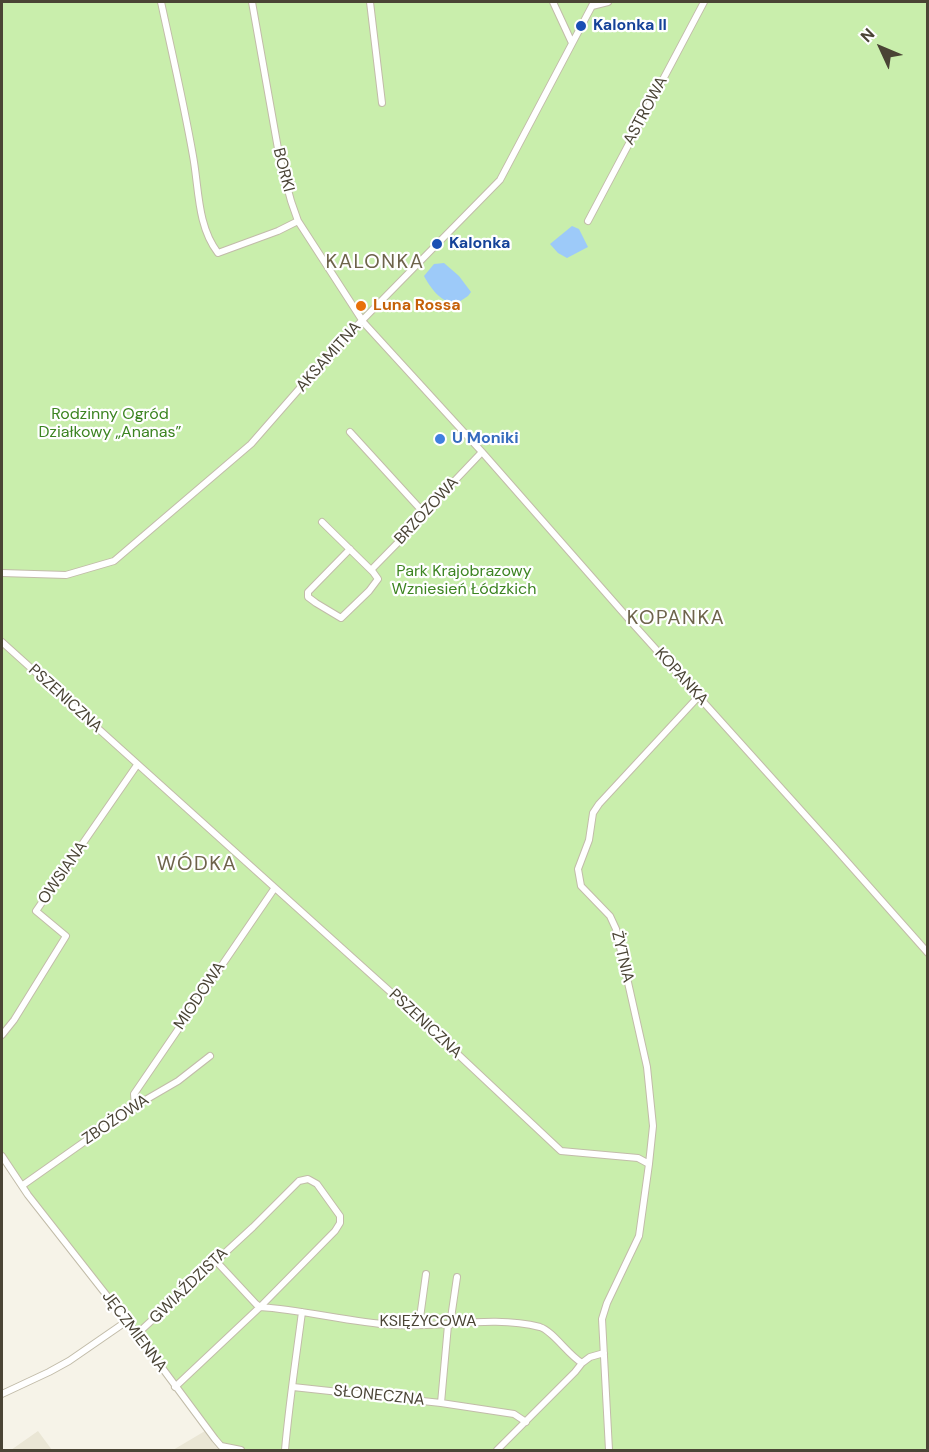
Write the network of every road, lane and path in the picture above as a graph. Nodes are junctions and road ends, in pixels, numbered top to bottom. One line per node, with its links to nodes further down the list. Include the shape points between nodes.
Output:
1 (161, 2): 10 (street, via 208,241 218,253)
2 (252, 2): 10 (street, BORKI, via 280,160)
3 (369, 2): 9 (street)
4 (553, 2): 8 (street)
5 (608, 2): 7 (street)
6 (704, 2): 11 (street, ASTROWA)
7 (592, 4): 8 (street, AKSAMITNA)
8 (572, 44): 12 (street, AKSAMITNA, via 503,176)
9 (382, 103)
10 (298, 221): 12 (street, BORKI)
11 (588, 221)
12 (363, 320): 14 (street, KOPANKA); 19 (street, AKSAMITNA, via 251,444 117,559 66,575)
13 (350, 432): 15 (street)
14 (482, 452): 15 (street, BRZOZOWA); 21 (street, KOPANKA)
15 (424, 513): 18 (street, BRZOZOWA)
16 (322, 522): 17 (street)
17 (350, 549): 18 (street); 18 (street, via 312,586 308,597 341,618 378,579)
18 (371, 570)
19 (2, 573)
20 (2, 642): 22 (street, PSZENICZNA)
21 (699, 696): 24 (street, KOPANKA); 29 (street, ŻYTNIA, via 599,804 578,869 581,886 610,916 616,929 647,1067 653,1126)
22 (137, 765): 23 (street, PSZENICZNA); 25 (street, OWSIANA, via 36,911 66,936)
23 (274, 889): 27 (street, MIODOWA, via 134,1094); 29 (street, PSZENICZNA, via 561,1151 638,1158)
24 (927, 953)
25 (2, 1035)
26 (210, 1056): 27 (street, ZBOŻOWA, via 178,1081)
27 (135, 1106): 30 (street, ZBOŻOWA)
28 (2, 1156): 30 (street, JĘCZMIENNA)
29 (649, 1164): 40 (street, via 639,1236 602,1319)
30 (23, 1185): 36 (street, JĘCZMIENNA)
31 (216, 1261): 34 (street); 34 (street, GWIAŹDZISTA, via 299,1181 308,1179 317,1184 340,1216 340,1223); 39 (street, GWIAŹDZISTA)
32 (426, 1274): 37 (street)
33 (457, 1277): 38 (street)
34 (260, 1307): 35 (street, KSIĘŻYCOWA); 42 (street)
35 (302, 1312): 37 (street, KSIĘŻYCOWA); 43 (street)
36 (127, 1321): 39 (street, JĘCZMIENNA); 44 (street, via 69,1361)
37 (419, 1325): 38 (street, KSIĘŻYCOWA)
38 (449, 1325): 41 (street, KSIĘŻYCOWA, via 498,1322 543,1328); 45 (street)
39 (137, 1334): 42 (street, JĘCZMIENNA)
40 (604, 1353): 41 (street); 50 (street)
41 (582, 1363): 46 (street)
42 (175, 1386): 47 (street, JĘCZMIENNA, via 221,1446)
43 (293, 1387): 45 (street, SŁONECZNA); 48 (street)
44 (2, 1394)
45 (441, 1402): 46 (street, SŁONECZNA, via 514,1414)
46 (526, 1422): 49 (street)
47 (241, 1450)
48 (285, 1450)
49 (497, 1450)
50 (609, 1450)

